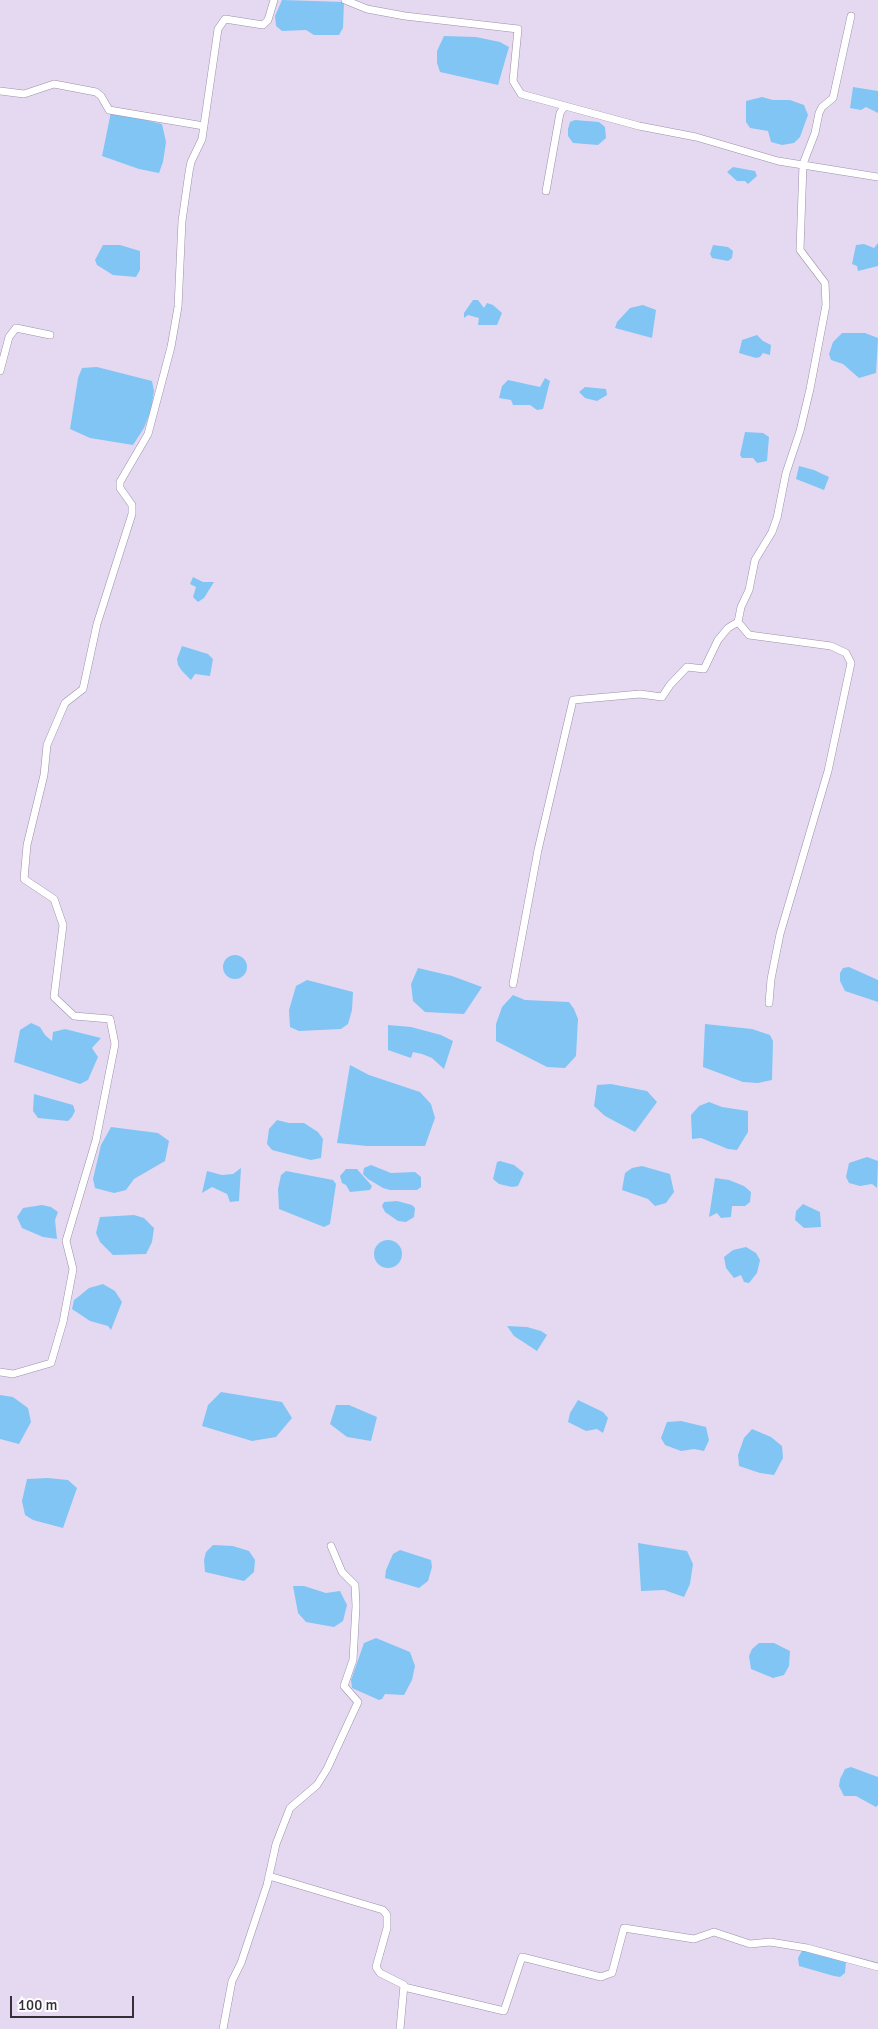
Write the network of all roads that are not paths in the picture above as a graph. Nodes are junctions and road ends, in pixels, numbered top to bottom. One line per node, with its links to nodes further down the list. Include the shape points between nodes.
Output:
1 (274, 0): 6 (street, via 268,20 263,25 226,20 221,23)
2 (344, 0): 5 (street, via 367,9 405,16 518,29 513,81 521,94)
3 (850, 16): 7 (street, via 833,98 819,113)
4 (0, 92): 6 (street, via 18,95 54,84 96,92 109,110)
5 (564, 107): 7 (street, via 696,137 778,161); 9 (street, via 560,113)
6 (204, 126): 15 (street, via 188,172 178,307 171,347 148,434 120,482 120,488 132,505 132,514 97,624 83,689 65,703 47,745 44,775 27,845 24,880 54,899 63,925 54,998 74,1016 110,1018 115,1044 96,1140 66,1241 73,1269 51,1363 13,1374)
7 (803, 164): 8 (street); 12 (street, via 800,250 825,283 826,305 810,389 777,518 755,560)
8 (878, 177)
9 (546, 191)
10 (50, 335): 11 (street, via 16,328 9,337)
11 (0, 371)
12 (738, 622): 13 (street, via 718,640 704,669 687,668 662,697 640,694 573,700 538,850); 14 (street, via 749,634 831,646 846,653 851,663 828,771 780,934)
13 (513, 984)
14 (769, 1003)
15 (0, 1372)
16 (331, 1546): 17 (street, via 342,1572 355,1585 353,1660 344,1686 358,1702 317,1785 290,1808 276,1844)
17 (269, 1876): 19 (street, via 382,1910 388,1915 387,1928 376,1966 380,1973 401,1982); 20 (street, via 241,1963 232,1981)
18 (878, 1967): 19 (street, via 807,1948 770,1942 750,1944 714,1932 694,1939 624,1928 612,1973 606,1976 522,1957 504,2011)
19 (404, 1987): 21 (street)
20 (223, 2029)
21 (400, 2029)

